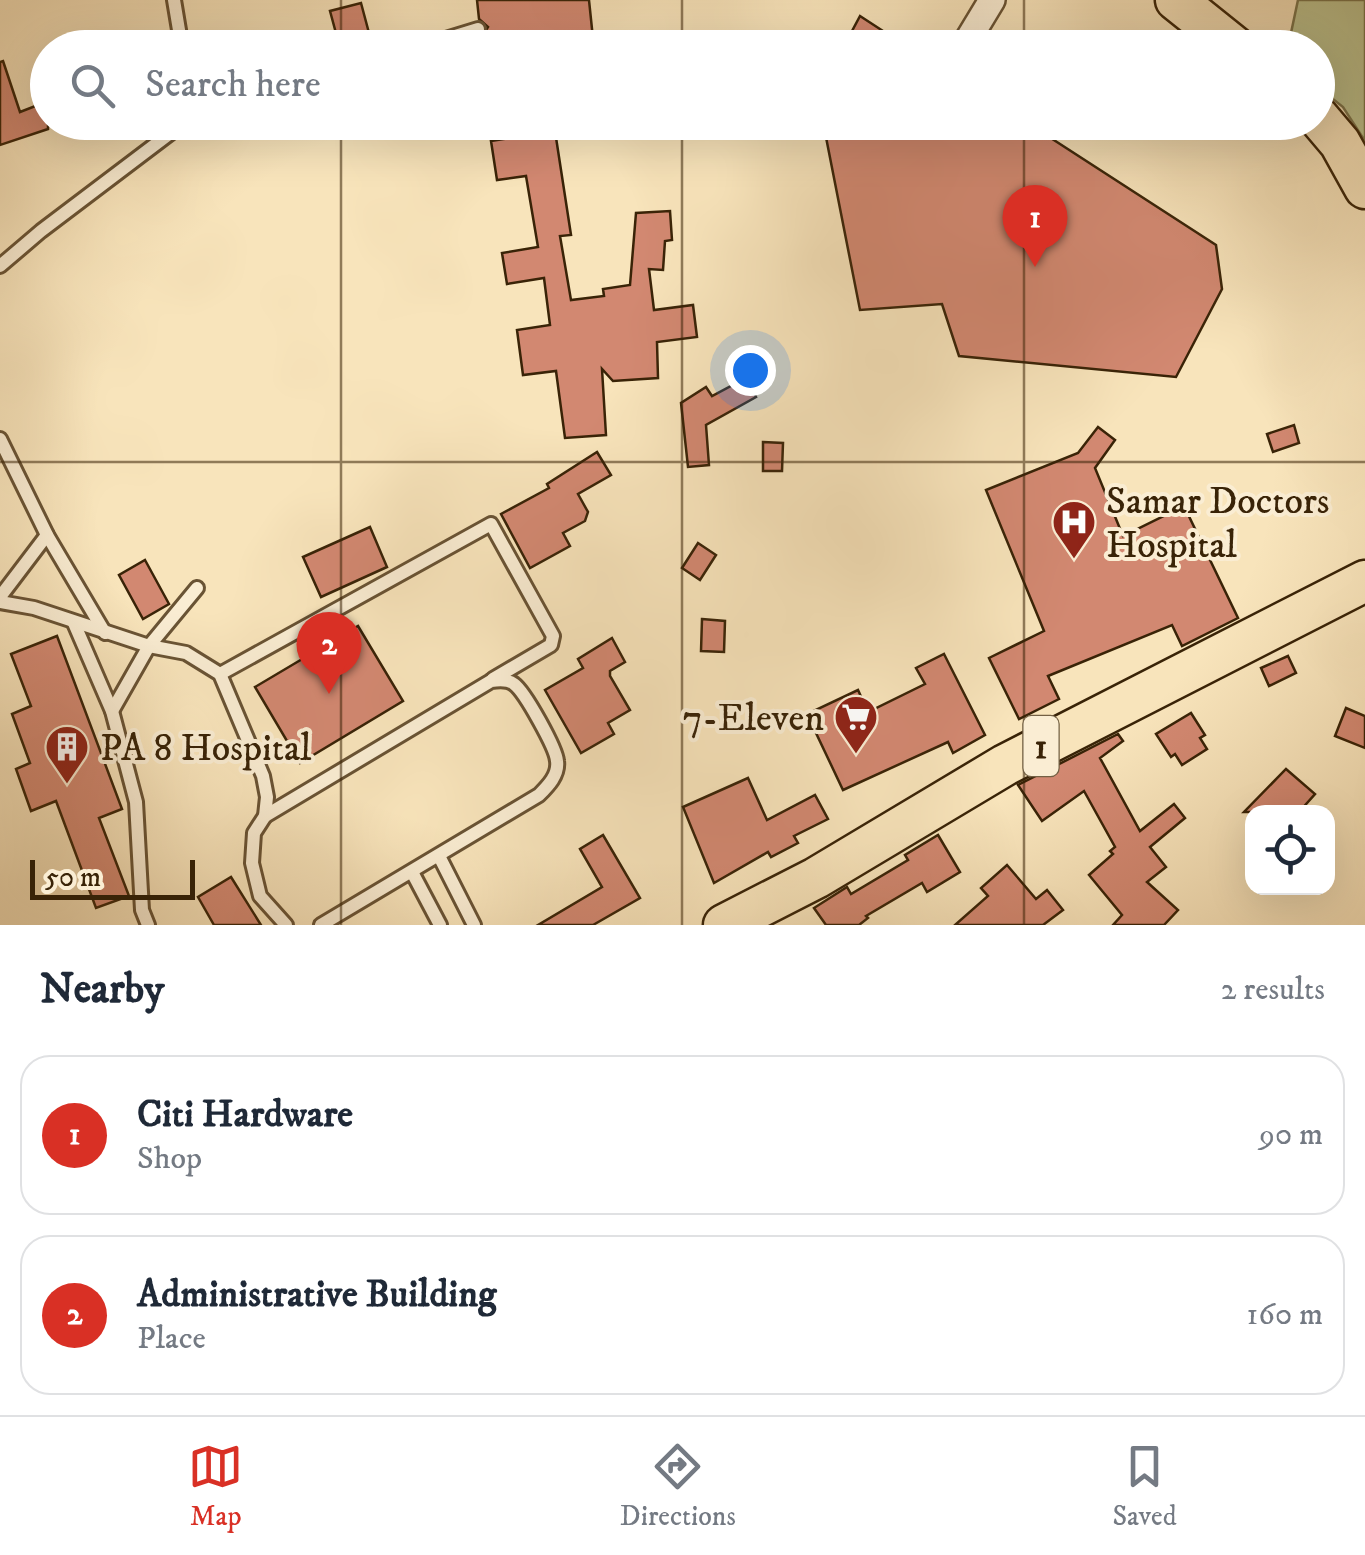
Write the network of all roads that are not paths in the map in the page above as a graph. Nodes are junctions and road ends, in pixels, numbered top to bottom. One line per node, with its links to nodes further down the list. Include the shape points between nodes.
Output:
1 (174, 0): 5 (lane)
2 (992, 0): 7 (street)
3 (1176, 0): 8 (highway)
4 (478, 28): 6 (lane)
5 (179, 30)
6 (472, 30)
7 (974, 30)
8 (1214, 30)
9 (1335, 137): 11 (highway)
10 (161, 140): 12 (lane)
11 (1365, 188)
12 (0, 266)
13 (0, 438): 14 (lane)
14 (47, 536): 17 (lane); 19 (lane)
15 (1365, 581): 32 (highway, 1, via 1005,764)
16 (197, 588): 20 (lane)
17 (0, 600): 18 (lane)
18 (74, 623): 19 (lane); 23 (lane)
19 (105, 633): 20 (lane)
20 (150, 646): 21 (lane, via 186,653); 23 (lane)
21 (220, 674): 22 (lane, via 491,524 553,636); 24 (lane, via 263,776)
22 (491, 681): 24 (lane); 25 (lane, via 516,684 558,763 539,795)
23 (112, 711): 27 (lane, via 136,802)
24 (265, 816): 28 (lane, via 254,834 252,863 260,896)
25 (440, 856): 26 (lane); 31 (lane)
26 (412, 872): 29 (lane); 30 (lane)
27 (148, 925)
28 (286, 925)
29 (321, 925)
30 (440, 925)
31 (474, 925)
32 (724, 925)

